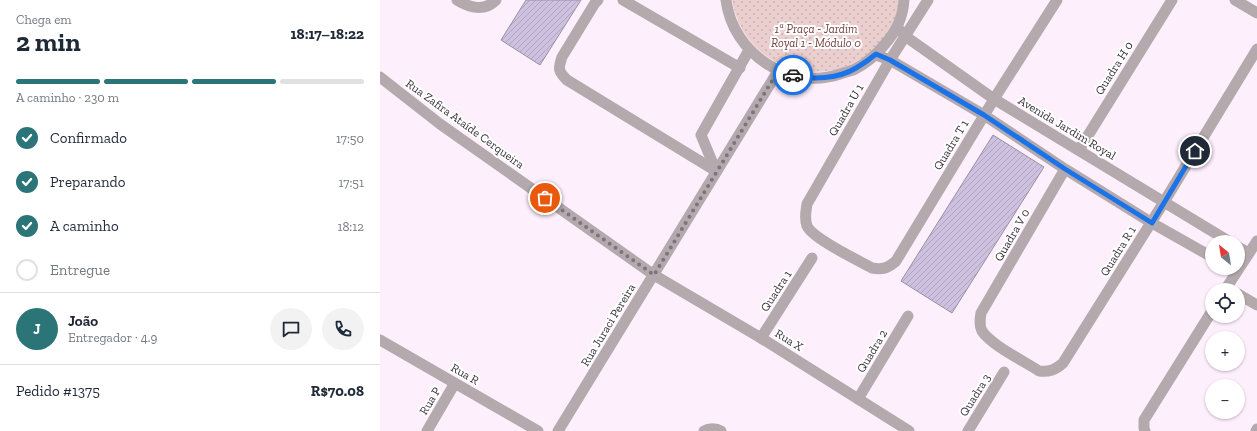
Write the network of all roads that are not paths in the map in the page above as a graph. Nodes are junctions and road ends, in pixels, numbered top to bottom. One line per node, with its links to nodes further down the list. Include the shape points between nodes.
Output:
1 (457, 0): 2 (street, via 466,6 480,8 490,6)
2 (496, 0)
3 (598, 0): 25 (street, via 562,57 558,67 561,74)
4 (623, 0): 18 (street)
5 (726, 0): 15 (street, via 733,25)
6 (904, 0): 12 (street)
7 (928, 0): 13 (street, Quadra U 1)
8 (1057, 0): 21 (street, Quadra T 1)
9 (1172, 0): 23 (street, Quadra H 0)
10 (1235, 0): 11 (street)
11 (1257, 13)
12 (897, 27): 13 (street, Avenida Jardim Royal); 16 (street)
13 (905, 36): 17 (street, Quadra U 1); 21 (street, Avenida Jardim Royal)
14 (1257, 49): 26 (street, Quadra R 1)
15 (749, 50): 18 (street); 19 (street)
16 (876, 54): 17 (street); 19 (street, via 855,69 830,77 803,78)
17 (890, 60): 22 (street); 35 (street, Quadra U 1, via 807,204 805,216 808,227 816,236)
18 (740, 68): 25 (street, via 701,135)
19 (778, 71): 25 (street, Rua Juraci Pereira)
20 (380, 77): 36 (street, Rua Zafira Ataíde Cerqueira, via 440,124)
21 (994, 99): 22 (street, Quadra T 1); 23 (street, Avenida Jardim Royal)
22 (984, 115): 24 (street); 35 (street, Quadra T 1, via 896,261 881,270)
23 (1079, 150): 26 (street, Avenida Jardim Royal)
24 (1065, 169): 27 (street); 43 (street, Quadra V 0, via 981,313 979,321 989,339 1040,371 1049,372)
25 (716, 171): 36 (street, Rua Juraci Pereira)
26 (1164, 202): 27 (street, Quadra R 1); 28 (street, Avenida Jardim Royal)
27 (1152, 223): 31 (street); 43 (street, Quadra R 1)
28 (1218, 235)
29 (1257, 241): 32 (street)
30 (1245, 251): 32 (street)
31 (1205, 253)
32 (1249, 253): 34 (street)
33 (812, 258): 41 (street, Quadra 1)
34 (1245, 258)
35 (872, 268)
36 (654, 275): 41 (street, Rua X); 50 (street, Rua Juraci Pereira)
37 (1245, 298): 38 (street)
38 (1257, 305)
39 (908, 316): 46 (street, Quadra 2)
40 (1205, 322): 54 (street, via 1144,420)
41 (761, 338): 46 (street, Rua X)
42 (380, 340): 45 (street, Rua R)
43 (1063, 363)
44 (1004, 372): 53 (street, Quadra 3)
45 (455, 383): 48 (street, Rua P); 49 (street, Rua R)
46 (858, 399): 52 (street, Rua X)
47 (719, 430): 51 (street)
48 (427, 431)
49 (538, 431)
50 (558, 431)
51 (704, 431)
52 (909, 431)
53 (968, 431)
54 (1145, 431)

